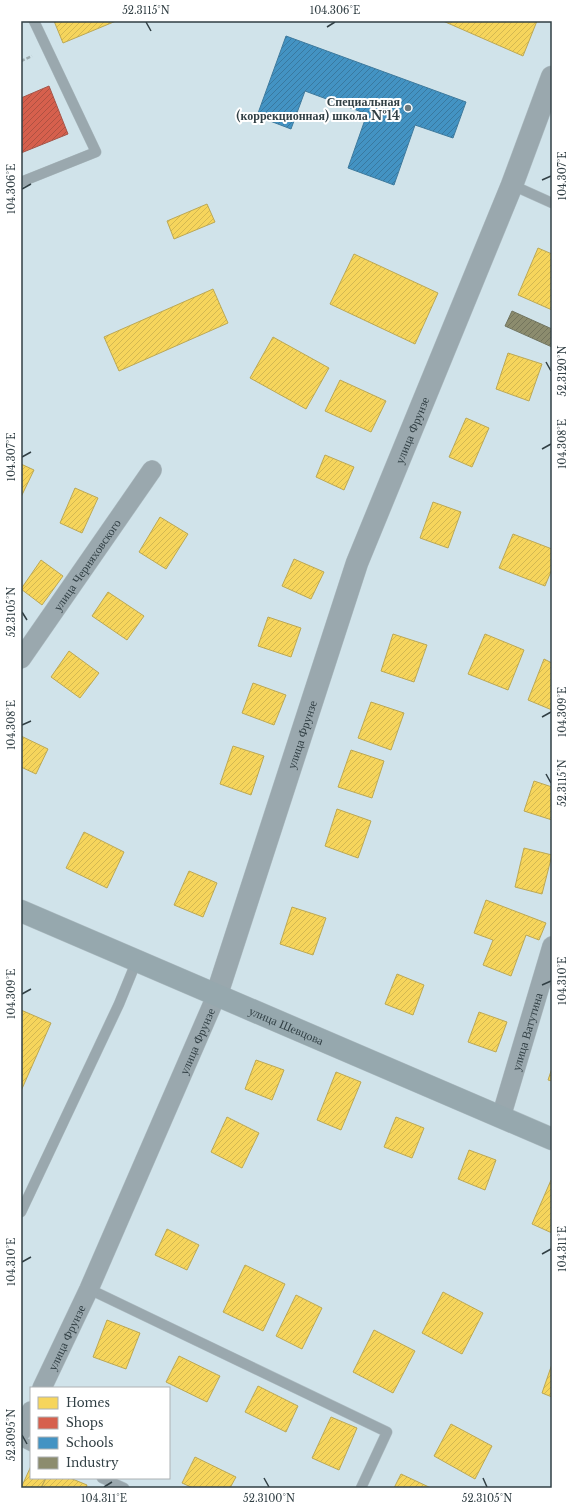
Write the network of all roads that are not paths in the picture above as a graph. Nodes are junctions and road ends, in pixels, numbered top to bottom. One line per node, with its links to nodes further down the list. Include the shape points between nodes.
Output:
1 (34, 21): 3 (lane, via 96,152)
2 (552, 77): 4 (street, улица Фрунзе)
3 (21, 182)
4 (512, 185): 5 (lane); 11 (street, улица Фрунзе, via 357,564)
5 (552, 203)
6 (152, 470): 7 (street, улица Черняховского)
7 (21, 659)
8 (21, 911): 10 (main road, улица Шевцова)
9 (552, 946): 12 (street, улица Ватутина)
10 (137, 960): 11 (main road, улица Шевцова); 14 (lane, via 119,1004)
11 (217, 994): 12 (main road, улица Шевцова); 15 (street, улица Фрунзе)
12 (501, 1117): 13 (main road, улица Шевцова)
13 (552, 1139)
14 (21, 1212)
15 (89, 1289): 16 (street, улица Фрунзе); 23 (lane, via 387,1432)
16 (42, 1387)
17 (30, 1413): 18 (street)
18 (21, 1432)
19 (21, 1441): 20 (lane)
20 (30, 1446)
21 (104, 1479): 22 (lane)
22 (124, 1488)
23 (361, 1488)

